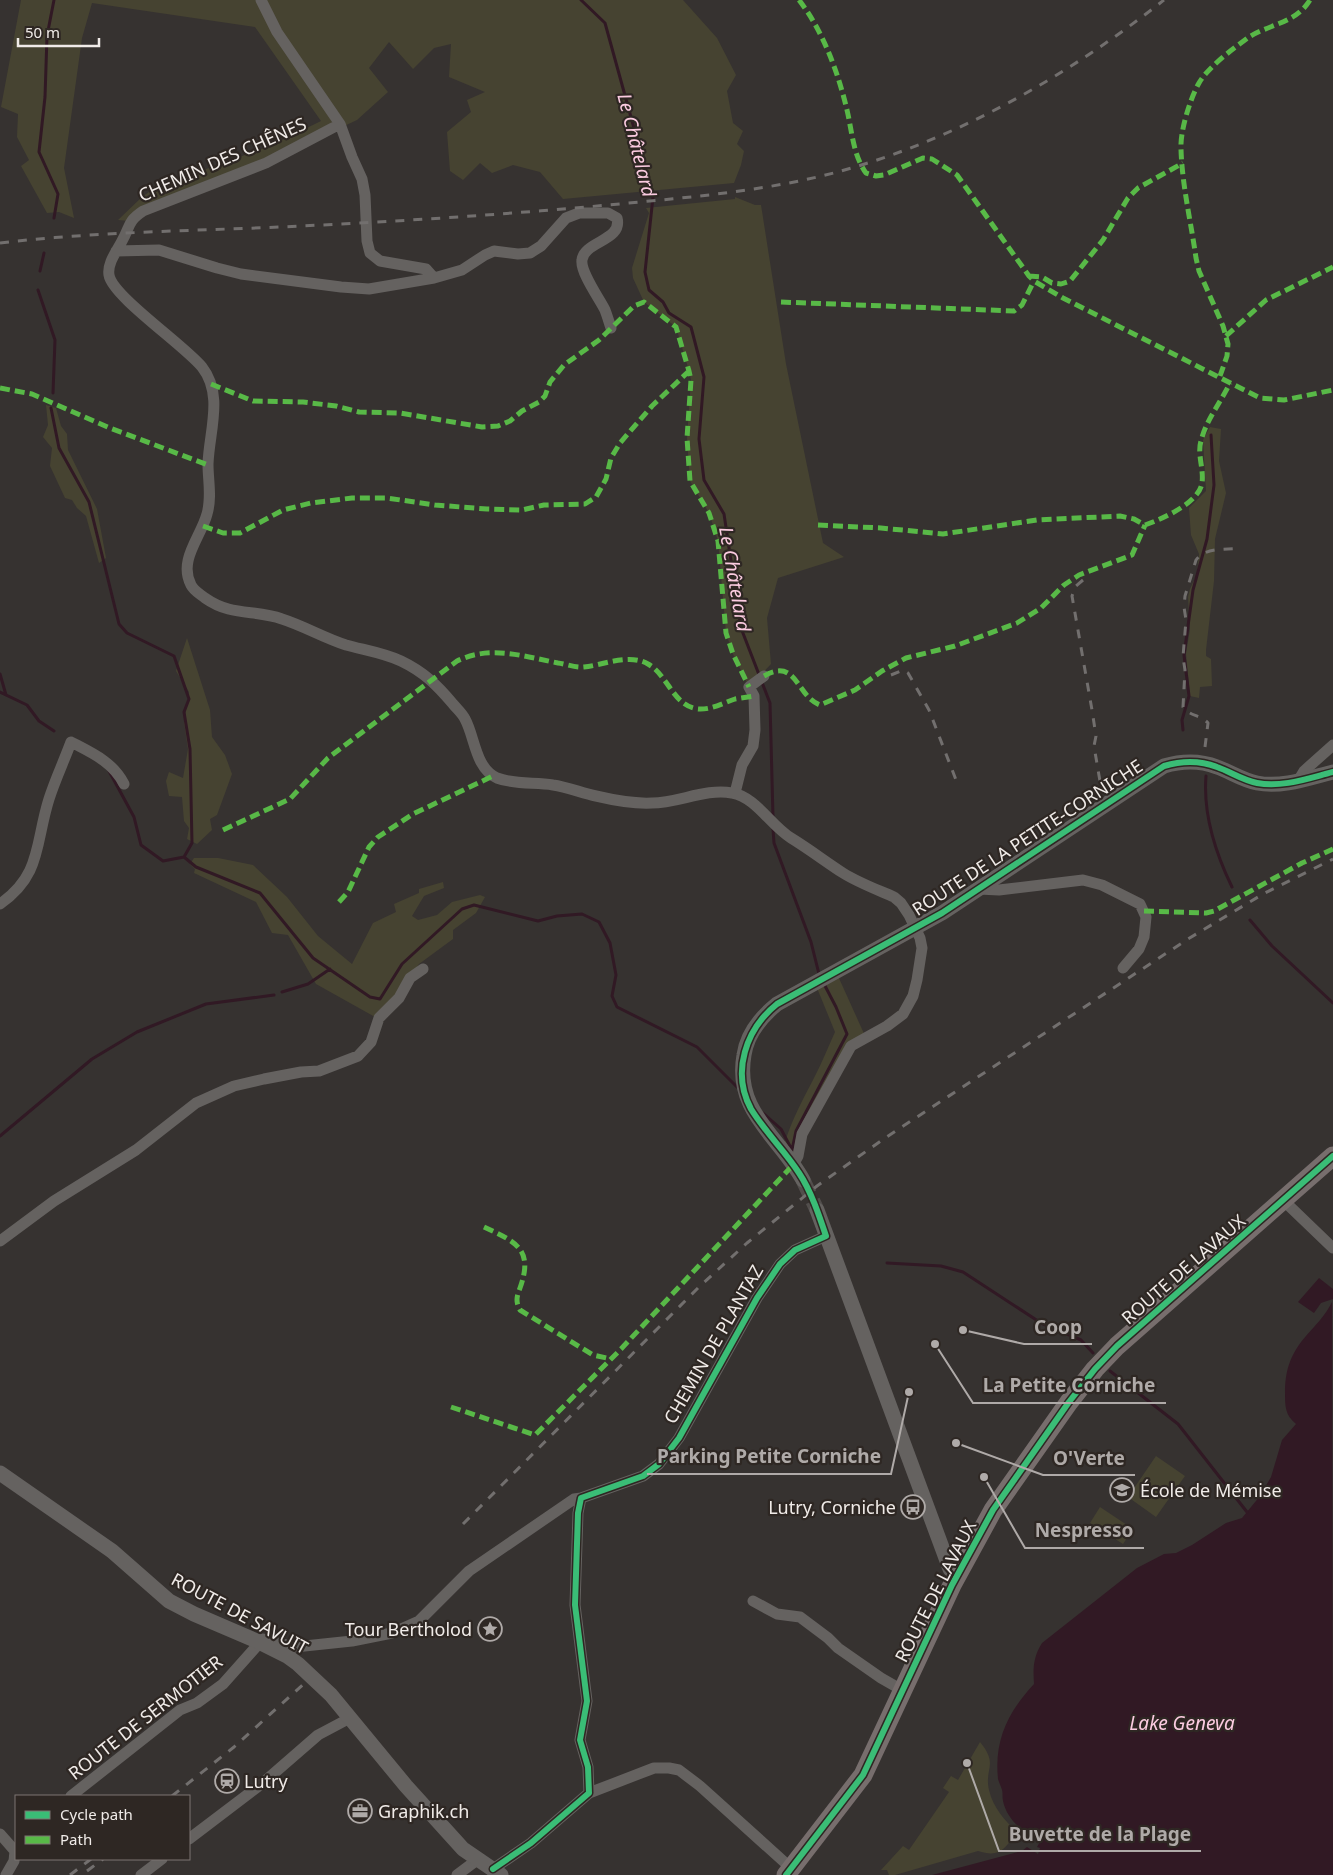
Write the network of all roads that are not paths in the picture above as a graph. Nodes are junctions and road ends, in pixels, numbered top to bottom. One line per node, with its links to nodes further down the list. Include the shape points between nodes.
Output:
1 (260, 0): 2 (street, CHEMIN DES CHÊNES, via 277,32)
2 (340, 124): 3 (street, CHEMIN DES CHÊNES, via 266,162 143,211 130,222); 4 (street, via 362,179 370,253 380,261 426,269)
3 (114, 254): 4 (street, via 159,250 241,274 341,287 369,289); 11 (street, via 109,269 114,286 183,347 201,366 211,384 214,409 208,465 210,497 208,513 189,556 192,587 213,604 226,609 278,617 340,642 398,659 422,672 465,718 479,757 493,776 652,804 721,792)
4 (434, 278): 5 (street, via 462,270 494,251 530,252 541,246 566,218 589,212 608,212 617,218 616,228 610,236 586,250 581,261)
5 (611, 328)
6 (756, 681): 11 (street, via 753,746 742,765)
7 (1333, 745): 9 (street, via 1304,771)
8 (1333, 772): 9 (street, ROUTE DE LA PETITE-CORNICHE)
9 (1298, 781): 12 (street, ROUTE DE LA PETITE-CORNICHE, via 1258,783 1219,767 1189,762 1164,766)
10 (124, 784): 13 (street, via 107,762 72,742 49,800 27,879)
11 (735, 793): 14 (street, via 751,801 778,827 846,875 894,897)
12 (979, 889): 14 (street, ROUTE DE LA PETITE-CORNICHE); 15 (street, via 999,890 1083,880 1102,885 1140,904 1146,917 1144,937 1139,949)
13 (0, 904)
14 (915, 928): 18 (street, via 922,948 913,996 903,1014 852,1046 802,1134); 18 (street, ROUTE DE LA PETITE-CORNICHE, via 777,1004 763,1016 748,1040 742,1079 750,1107)
15 (1123, 968)
16 (423, 969): 23 (street, via 410,978 399,998 379,1018 371,1042 358,1056 319,1071 234,1086 196,1103 136,1150 54,1201)
17 (1333, 1156): 20 (main road, ROUTE DE LAVAUX)
18 (794, 1165): 19 (street, ROUTE DE LA PETITE-CORNICHE)
19 (803, 1180)
20 (1284, 1200): 24 (street); 27 (main road, ROUTE DE LAVAUX, via 1095,1369 1068,1402 993,1510)
21 (817, 1210): 22 (street)
22 (826, 1236): 26 (street, CHEMIN DE PLANTAZ, via 795,1250 780,1264 757,1298 680,1438 659,1464 643,1476); 27 (street, via 950,1569)
23 (0, 1241)
24 (1333, 1248)
25 (0, 1473): 29 (street, ROUTE DE SAVUIT, via 112,1551 169,1601)
26 (581, 1498): 29 (street, CHEMIN DE PLANTAZ, via 574,1499 469,1571 419,1622 392,1633 352,1641 295,1647 263,1639); 32 (street, via 575,1606 587,1701 580,1740 588,1767)
27 (957, 1575): 30 (main road, ROUTE DE LAVAUX)
28 (753, 1601): 30 (street, via 777,1614 800,1617 846,1653)
29 (259, 1642): 31 (street, ROUTE DE SAVUIT, via 286,1656 308,1673); 33 (street, ROUTE DE SERMOTIER, via 223,1684 198,1703 180,1710)
30 (902, 1690): 40 (main road, ROUTE DE LAVAUX, via 863,1775)
31 (350, 1718): 35 (street, via 318,1735 264,1782); 38 (street, ROUTE DE SAVUIT, via 406,1786)
32 (589, 1793): 39 (street); 40 (street, via 654,1768 679,1770 700,1786)
33 (72, 1795)
34 (0, 1834): 36 (street)
35 (190, 1838)
36 (13, 1844): 41 (street, via 14,1861)
37 (161, 1860): 42 (street)
38 (477, 1860): 39 (street, ROUTE DE SAVUIT); 43 (street)
39 (497, 1872)
40 (789, 1872)
41 (6, 1875)
42 (141, 1875)
43 (457, 1875)

